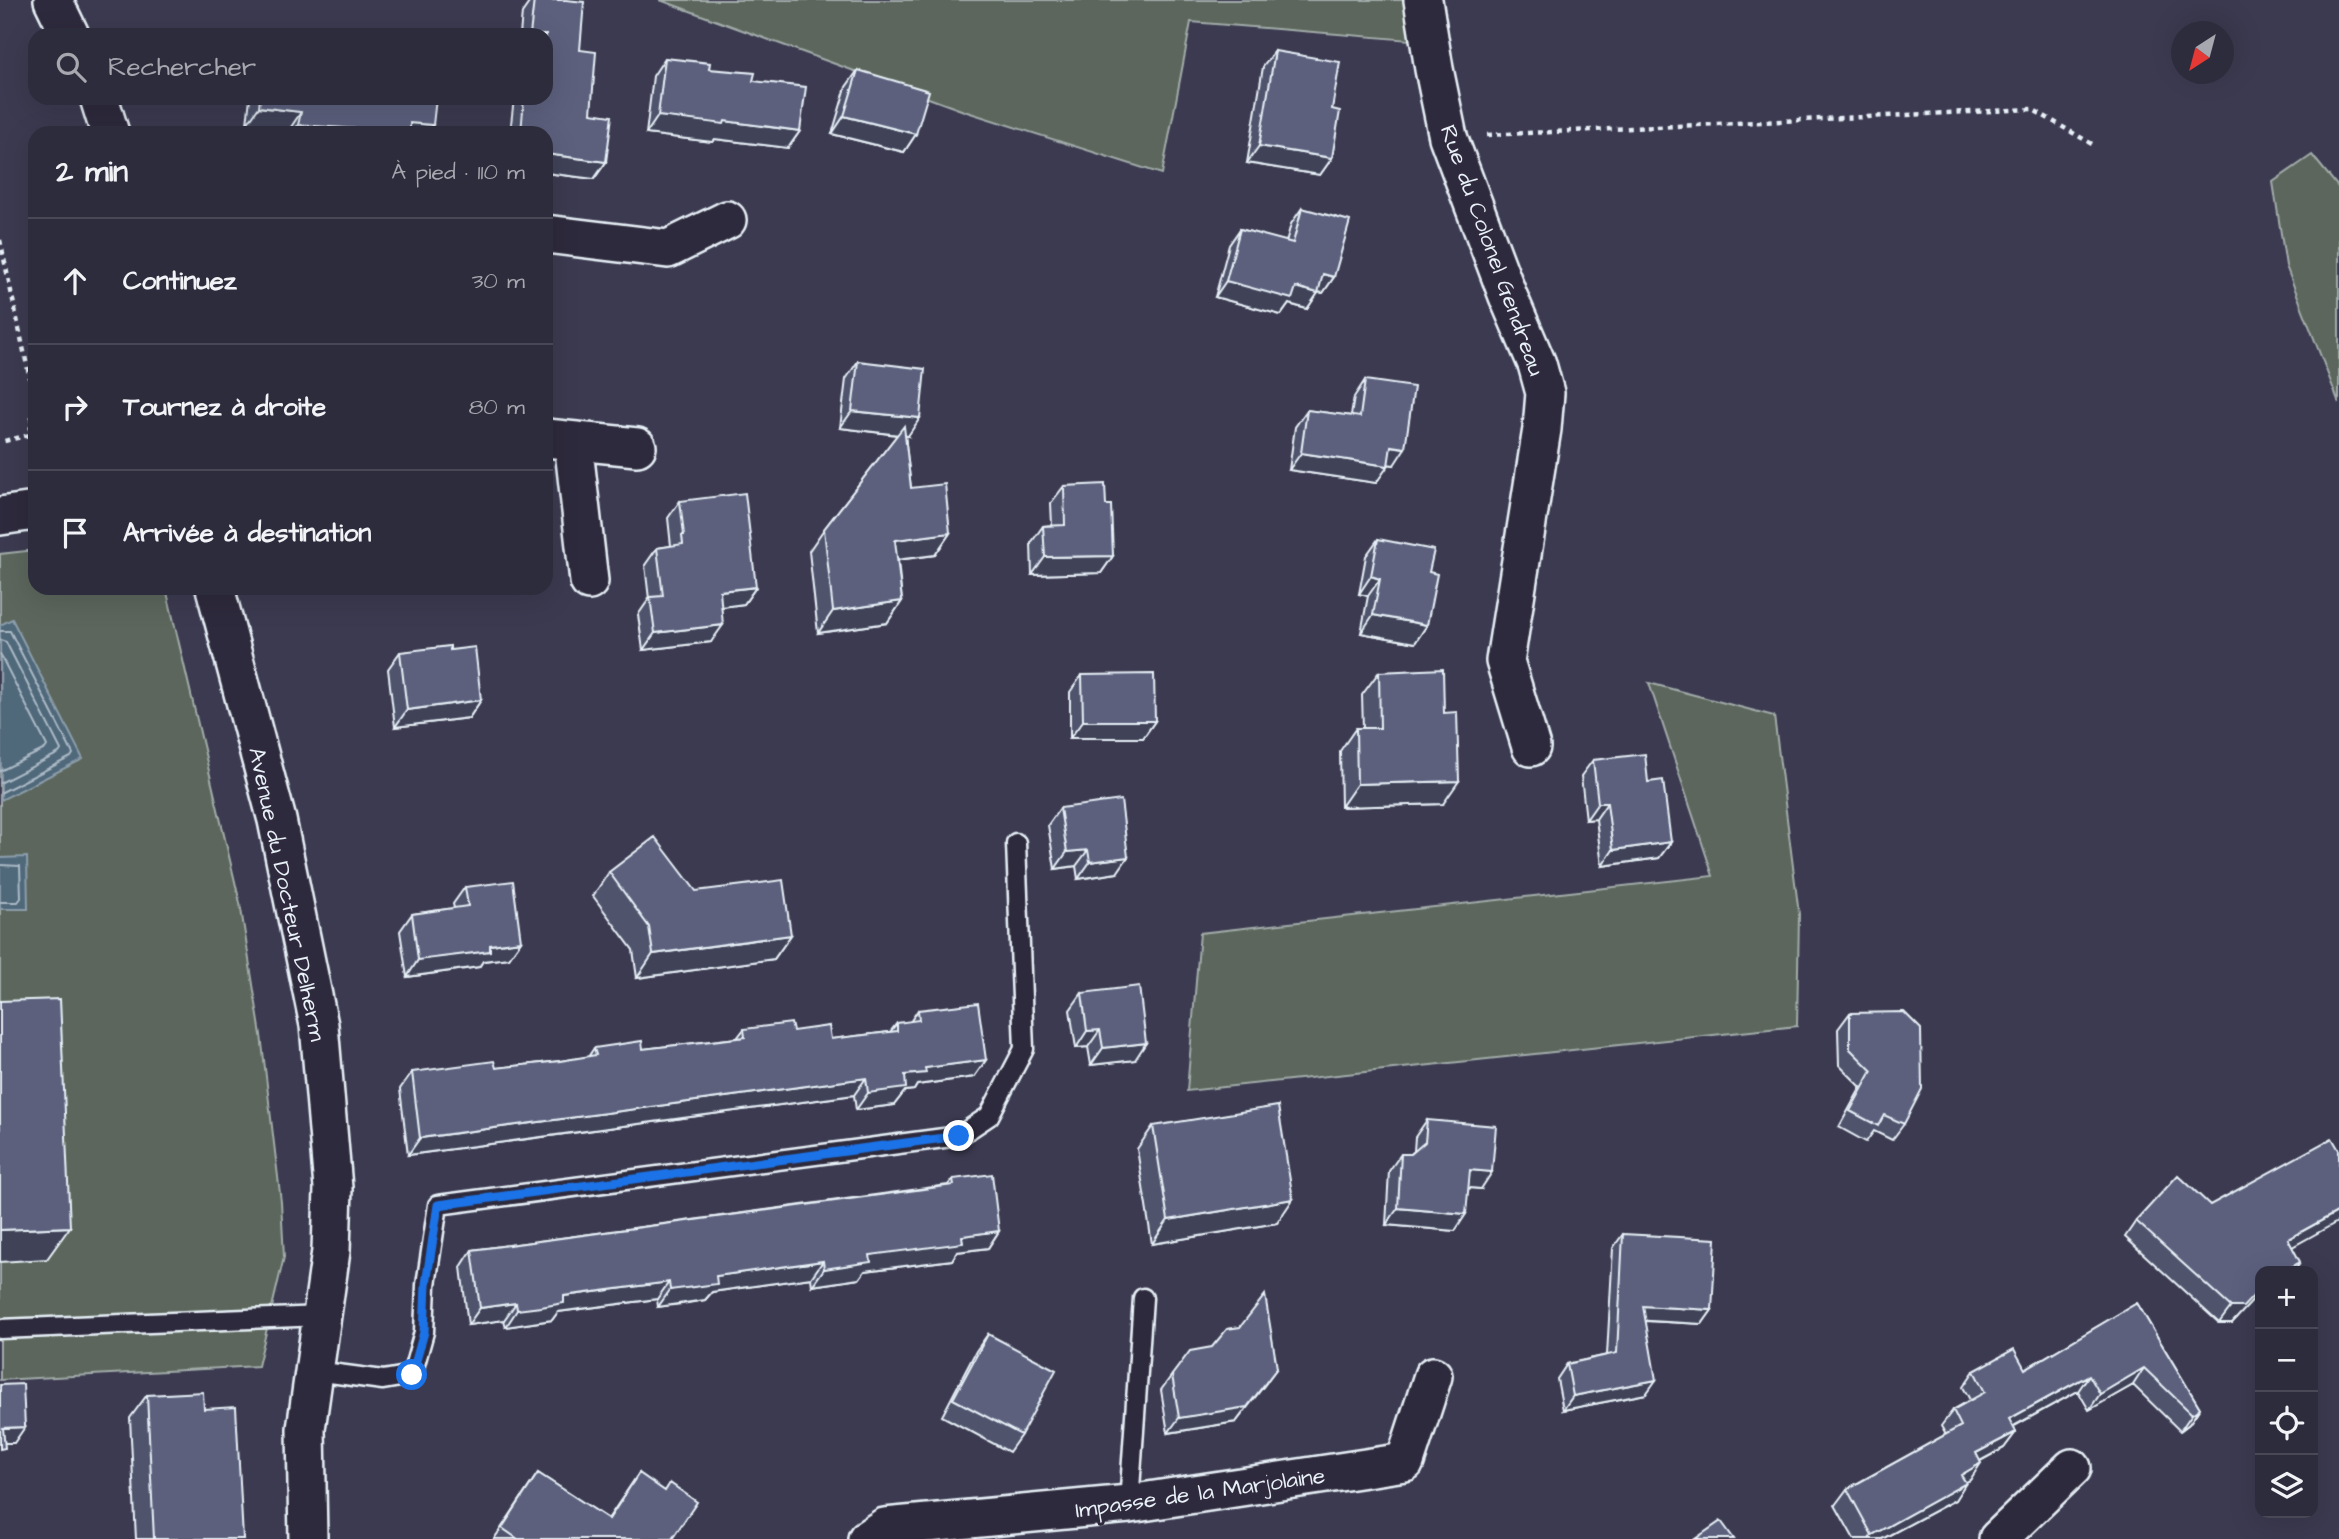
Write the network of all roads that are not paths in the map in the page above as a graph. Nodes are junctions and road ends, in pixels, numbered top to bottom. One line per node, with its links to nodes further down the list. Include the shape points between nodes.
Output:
1 (53, 0): 3 (street)
2 (1423, 0): 14 (street, Rue du Colonel Gendreau, via 1448,137 1545,393 1505,661)
3 (67, 28)
4 (101, 105): 5 (street)
5 (108, 126)
6 (727, 220): 7 (street, via 668,249)
7 (553, 235)
8 (560, 440): 9 (street); 12 (street)
9 (637, 447)
10 (28, 512): 11 (street)
11 (0, 516)
12 (589, 581)
13 (217, 595): 17 (street, Avenue du Docteur Delherm, via 277,820 319,1025 333,1188)
14 (1531, 747)
15 (1016, 843): 19 (lane, via 1024,1049 989,1116 959,1136 438,1205 424,1332 412,1375 383,1380)
16 (1143, 1298): 22 (lane)
17 (323, 1316): 18 (lane); 19 (street, Avenue du Docteur Delherm)
18 (0, 1329)
19 (315, 1371): 23 (street, Avenue du Docteur Delherm, via 306,1429)
20 (1433, 1376): 22 (street, Impasse de la Marjolaine, via 1405,1462)
21 (2072, 1468): 25 (street)
22 (1129, 1504): 24 (street, Impasse de la Marjolaine, via 885,1527)
23 (308, 1539)
24 (867, 1539)
25 (1998, 1539)

